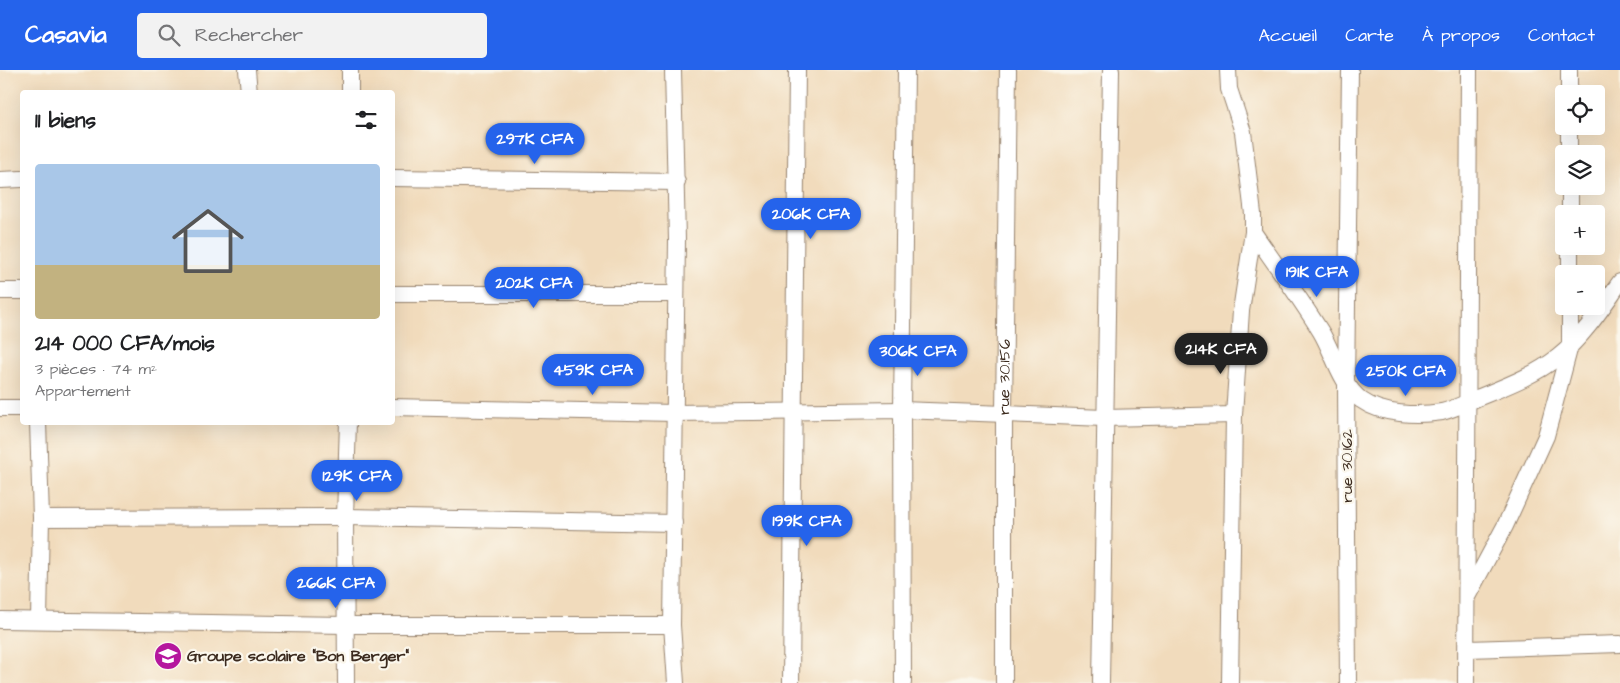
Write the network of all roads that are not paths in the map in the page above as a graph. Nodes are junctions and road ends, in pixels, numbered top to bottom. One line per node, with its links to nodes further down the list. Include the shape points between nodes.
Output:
1 (247, 70): 13 (street)
2 (350, 70): 14 (street)
3 (674, 70): 18 (street)
4 (796, 70): 32 (street)
5 (906, 70): 33 (street)
6 (1008, 70): 35 (street, rue 30.156)
7 (1111, 70): 37 (street)
8 (1228, 70): 19 (street, via 1229,89 1243,132)
9 (1350, 70): 27 (street, rue 30.162)
10 (1469, 70): 28 (street)
11 (1569, 70): 12 (street)
12 (1569, 85)
13 (249, 90)
14 (350, 90)
15 (395, 178): 18 (street)
16 (0, 180): 17 (street)
17 (20, 180)
18 (677, 182): 24 (street)
19 (1253, 232): 27 (street, via 1322,334); 36 (street, via 1241,311)
20 (1620, 282): 26 (street)
21 (0, 291): 22 (street)
22 (20, 291)
23 (395, 294): 24 (street)
24 (676, 294): 34 (street)
25 (1570, 315): 26 (street)
26 (1570, 346): 28 (street, via 1521,379); 43 (street, via 1546,436 1505,526)
27 (1346, 384): 28 (street, via 1374,407 1396,412 1428,414); 57 (street, rue 30.162)
28 (1466, 402): 43 (street)
29 (0, 408): 30 (street)
30 (20, 408)
31 (395, 408): 34 (street)
32 (793, 410): 33 (street); 34 (street); 52 (street)
33 (902, 410): 35 (street); 53 (street)
34 (674, 413): 42 (street)
35 (1004, 413): 37 (street); 54 (street, rue 30.156)
36 (1234, 415): 37 (street); 56 (street)
37 (1104, 418): 55 (street)
38 (38, 425): 41 (street)
39 (348, 425): 40 (street)
40 (345, 517): 41 (street); 42 (street); 46 (street)
41 (40, 518): 45 (street)
42 (674, 523): 47 (street)
43 (1468, 594): 49 (street)
44 (0, 620): 45 (street)
45 (39, 620): 46 (street)
46 (346, 625): 47 (street); 50 (street)
47 (672, 626): 51 (street)
48 (1620, 644): 49 (street)
49 (1468, 649): 58 (street)
50 (346, 683)
51 (676, 683)
52 (790, 683)
53 (903, 683)
54 (1004, 683)
55 (1101, 683)
56 (1230, 683)
57 (1348, 683)
58 (1466, 683)

